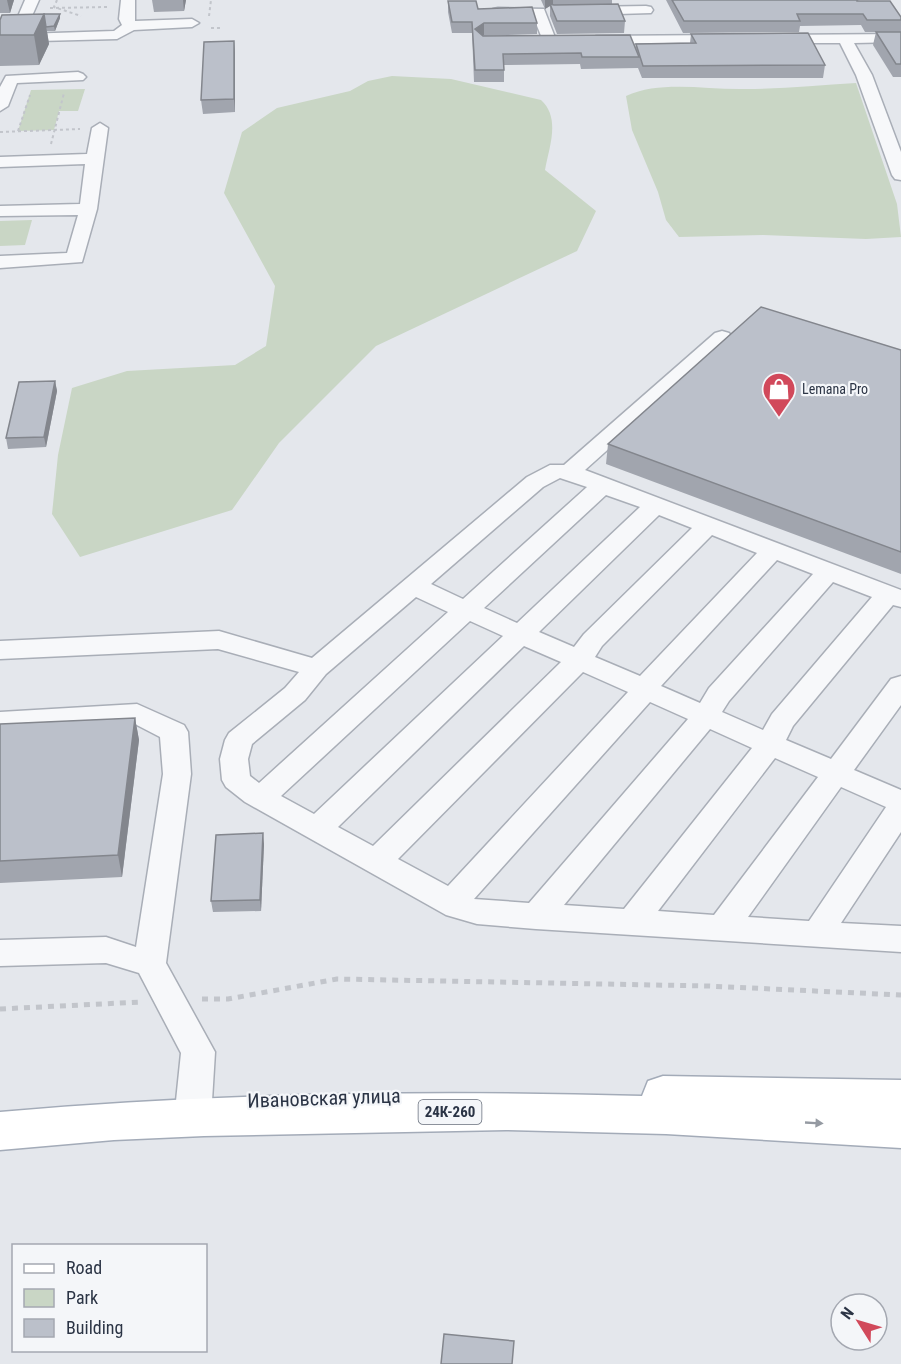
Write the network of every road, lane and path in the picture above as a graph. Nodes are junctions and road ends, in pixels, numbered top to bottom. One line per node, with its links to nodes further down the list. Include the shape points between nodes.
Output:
1 (57, 0): 5 (path)
2 (211, 0): 9 (path)
3 (128, 3): 5 (path); 12 (street, via 126,19)
4 (30, 5): 5 (path); 14 (street)
5 (54, 8): 8 (path, via 85,18)
6 (564, 11): 10 (street)
7 (493, 13): 18 (street, via 538,12)
8 (77, 20)
9 (209, 20)
10 (652, 20): 15 (street); 19 (street)
11 (192, 23): 12 (street)
12 (130, 26): 14 (street, via 117,35)
13 (901, 38): 17 (street)
14 (7, 39)
15 (738, 39)
16 (761, 39): 17 (street)
17 (845, 39): 29 (street, via 864,75)
18 (549, 40)
19 (583, 40)
20 (78, 77): 23 (street, via 11,79)
21 (31, 90): 25 (path)
22 (65, 90): 25 (path, via 54,130)
23 (0, 106)
24 (100, 128): 27 (street)
25 (18, 131): 26 (path)
26 (0, 132)
27 (94, 159): 28 (street); 30 (street)
28 (0, 162)
29 (901, 176)
30 (88, 209): 31 (street); 32 (street, via 75,258)
31 (0, 211)
32 (0, 262)
33 (722, 337): 34 (street)
34 (569, 473): 35 (street); 40 (street, via 558,470 535,482)
35 (603, 485): 36 (street); 42 (street)
36 (656, 505): 37 (street); 43 (street)
37 (708, 525): 38 (street); 45 (street, via 593,640)
38 (773, 550): 39 (street); 48 (street, via 654,675)
39 (829, 571): 41 (street); 49 (street, via 719,695)
40 (416, 584): 42 (street, via 425,592); 46 (street)
41 (895, 596): 51 (street, via 782,721)
42 (467, 610): 43 (street); 53 (street)
43 (520, 634): 45 (street); 56 (street)
44 (0, 650): 46 (street, via 219,640)
45 (579, 660): 48 (street); 57 (street)
46 (317, 668): 53 (street, via 295,694 239,740 234,759 236,780)
47 (901, 685): 52 (street)
48 (646, 689): 49 (street); 58 (street)
49 (706, 716): 51 (street); 59 (street)
50 (0, 722): 65 (street, via 137,713 174,732 177,774)
51 (770, 744): 52 (street); 60 (street)
52 (836, 773): 54 (street); 61 (street)
53 (261, 798): 56 (street)
54 (901, 802)
55 (901, 808): 62 (street)
56 (318, 829): 57 (street)
57 (376, 862): 58 (street)
58 (452, 903): 59 (street, via 477,912)
59 (536, 917): 60 (street)
60 (631, 923): 61 (street)
61 (722, 928): 62 (street)
62 (817, 934): 63 (street)
63 (901, 939)
64 (0, 953): 65 (street, via 106,950)
65 (150, 964): 67 (street)
66 (901, 995): 67 (path, via 708,986 337,979 228,999)
67 (169, 998): 68 (path); 70 (street, via 198,1052)
68 (0, 1009)
69 (901, 1099): 70 (main road, Ивановская улица / 24К-260, via 716,1094 413,1095)
70 (194, 1101): 71 (main road, Ивановская улица / 24К-260)
71 (0, 1117)
72 (901, 1129): 73 (main road, 24К-260, one-way to 72, via 181,1118 506,1111 666,1115)
73 (0, 1131)

